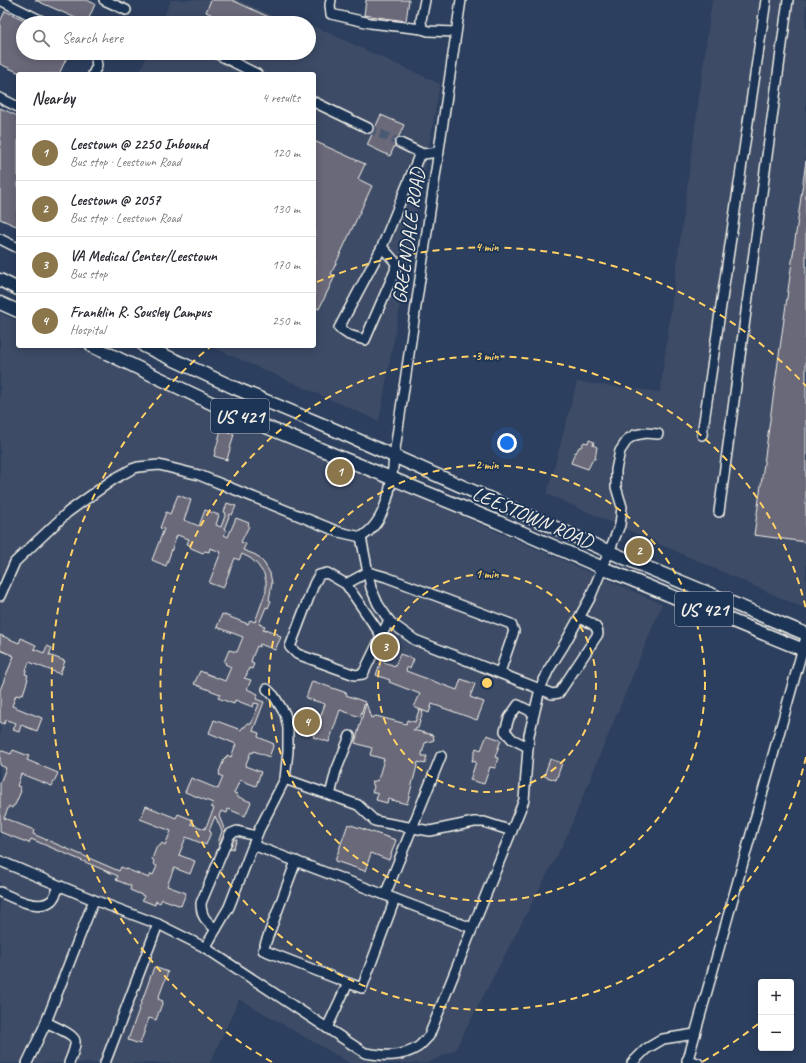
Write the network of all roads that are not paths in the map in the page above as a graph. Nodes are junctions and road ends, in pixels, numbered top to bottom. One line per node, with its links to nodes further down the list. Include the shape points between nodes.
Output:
1 (104, 0): 8 (street)
2 (331, 0): 10 (street, via 331,14 370,23)
3 (425, 0): 10 (street)
4 (461, 0): 11 (street, GREENDALE ROAD)
5 (766, 0): 33 (street)
6 (788, 0): 36 (street)
7 (1, 4): 9 (street)
8 (126, 10)
9 (29, 16)
10 (422, 29): 11 (street)
11 (456, 32): 21 (street, GREENDALE ROAD)
12 (96, 60): 14 (street)
13 (229, 60): 15 (street)
14 (94, 72)
15 (253, 72)
16 (0, 98): 18 (street)
17 (316, 103): 19 (street)
18 (16, 106)
19 (368, 128)
20 (400, 143): 22 (street)
21 (439, 152): 22 (street); 34 (street, GREENDALE ROAD)
22 (423, 154): 25 (street, via 415,164)
23 (0, 239): 24 (street)
24 (16, 247)
25 (382, 247): 25 (street, via 396,263 395,271 365,340 349,335 339,328)
26 (0, 280): 27 (main road)
27 (16, 287)
28 (0, 303): 29 (main road)
29 (16, 310)
30 (96, 348): 35 (main road, LEESTOWN ROAD / US 421, via 232,413)
31 (148, 348): 34 (main road, LEESTOWN ROAD / US 421)
32 (658, 434): 38 (street, via 635,435 628,439 620,452 616,487 622,507 620,525)
33 (702, 435)
34 (394, 456): 35 (street, GREENDALE ROAD); 38 (main road, LEESTOWN ROAD)
35 (392, 478): 37 (street, GREENDALE ROAD, via 377,523); 39 (main road, LEESTOWN ROAD)
36 (719, 512)
37 (361, 538): 40 (street); 42 (street, via 339,532 199,475 159,465 138,467 114,479 68,512 15,562)
38 (610, 552): 39 (street); 46 (main road, LEESTOWN ROAD / US 421)
39 (603, 568): 43 (street); 47 (main road, LEESTOWN ROAD / US 421)
40 (368, 572): 41 (street); 44 (street, via 378,604); 48 (street, via 511,624 514,631)
41 (346, 584): 45 (street); 45 (street, via 327,573 319,575 290,647 297,654 356,675 363,674)
42 (0, 596)
43 (579, 618): 50 (street); 50 (street, via 596,626 596,637 559,693 552,694)
44 (389, 620): 45 (street); 48 (street, via 415,640)
45 (382, 635)
46 (806, 635): 47 (street)
47 (804, 650): 74 (street)
48 (500, 672): 50 (street)
49 (267, 689): 55 (street, via 285,714 288,728)
50 (540, 689): 51 (street)
51 (534, 713): 53 (street); 53 (street, via 518,705 509,718 505,731 512,739)
52 (350, 736): 56 (street, via 336,771)
53 (528, 747): 58 (street, via 524,800)
54 (441, 756): 57 (street)
55 (285, 779): 56 (street); 59 (street)
56 (330, 795): 57 (street, via 358,805 375,821)
57 (412, 828): 58 (street, via 430,831 484,822); 64 (street)
58 (512, 831): 68 (street)
59 (255, 841): 61 (street); 69 (street, via 229,907); 69 (street, via 237,831 230,834 201,903 204,917)
60 (0, 861): 62 (street)
61 (296, 861): 64 (street); 71 (street, via 263,950)
62 (60, 886): 63 (street, via 52,900 41,905 27,904); 66 (street)
63 (0, 892)
64 (385, 895): 65 (street)
65 (395, 899): 68 (street); 71 (street, via 362,988)
66 (94, 900): 67 (street); 72 (street)
67 (158, 924): 70 (street); 79 (street)
68 (472, 928): 75 (street, via 429,1036 418,1047)
69 (216, 929): 70 (street)
70 (205, 948): 73 (street)
71 (348, 983): 73 (street)
72 (46, 1022): 77 (street); 78 (street, via 73,1036 75,1046)
73 (327, 1028): 75 (street)
74 (695, 1034): 76 (street); 80 (street, via 663,1039 646,1049)
75 (380, 1059)
76 (687, 1062): 81 (street)
77 (27, 1063)
78 (68, 1063)
79 (105, 1063)
80 (632, 1063)
81 (698, 1063)

